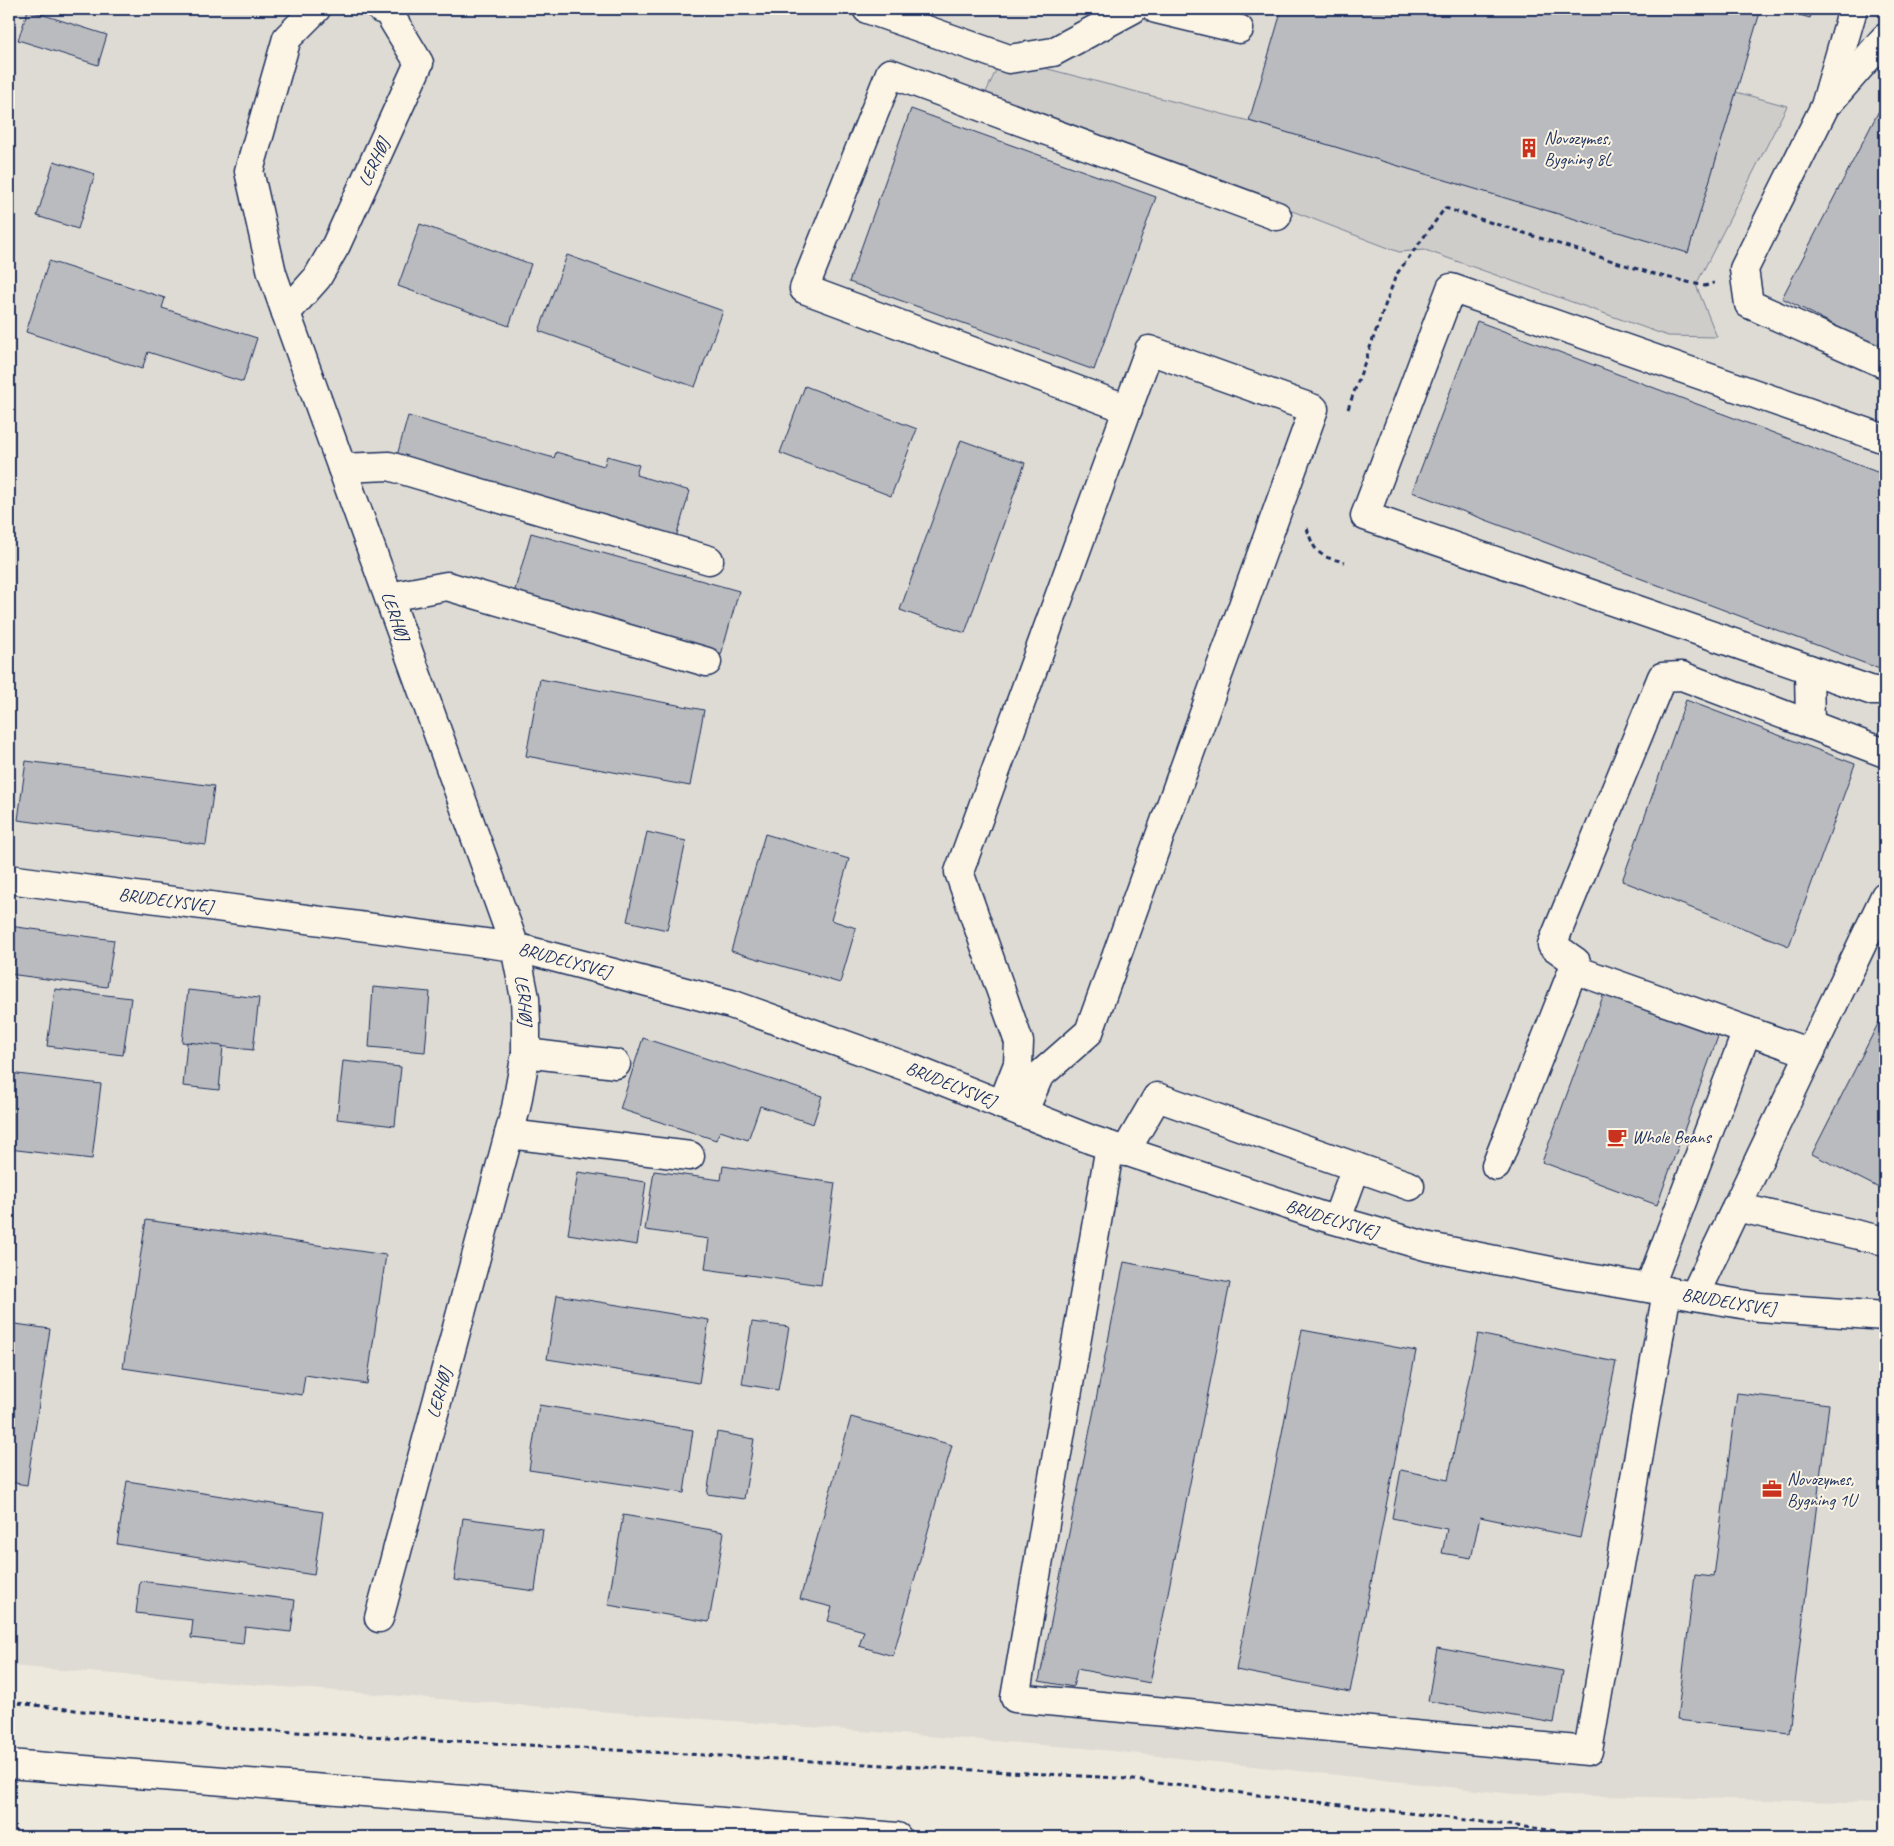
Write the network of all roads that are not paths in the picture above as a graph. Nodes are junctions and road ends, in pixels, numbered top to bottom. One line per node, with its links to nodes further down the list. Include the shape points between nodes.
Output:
1 (316, 9): 11 (main road, LERHØJ, via 287,38 249,171 272,273)
2 (381, 9): 11 (main road, LERHØJ, via 387,10 419,63 336,245 317,278)
3 (867, 9): 4 (main road, via 1009,59 1053,52)
4 (1133, 9)
5 (1156, 9): 7 (main road)
6 (1853, 9): 9 (main road)
7 (1239, 29)
8 (1885, 38): 9 (main road)
9 (1825, 106): 12 (main road, via 1744,269 1749,304)
10 (1277, 216): 13 (main road, via 890,73 804,289)
11 (286, 313): 15 (main road, LERHØJ)
12 (1885, 364)
13 (1128, 409): 31 (main road, via 959,872 1019,1042); 31 (main road, via 1149,350 1314,409 1089,1032 1039,1076)
14 (1885, 439): 19 (main road, via 1451,288 1364,516)
15 (342, 468): 16 (main road, via 389,466); 17 (main road, LERHØJ)
16 (709, 560)
17 (389, 597): 18 (main road, via 447,586); 25 (main road, LERHØJ)
18 (707, 662)
19 (1809, 669): 20 (main road, via 1872,691); 21 (main road)
20 (1885, 691)
21 (1810, 724): 22 (main road); 26 (main road, via 1682,676 1662,677 1552,945 1576,962)
22 (1885, 753)
23 (9, 879): 25 (main road, BRUDELYSVEJ)
24 (1885, 896): 28 (main road)
25 (515, 947): 29 (main road, LERHØJ, via 525,998); 31 (main road, BRUDELYSVEJ, via 731,1004 910,1068)
26 (1573, 969): 27 (main road); 35 (main road)
27 (1747, 1030): 28 (main road); 41 (main road)
28 (1810, 1053): 38 (main road)
29 (526, 1054): 30 (main road); 32 (main road, LERHØJ)
30 (616, 1064)
31 (1012, 1109): 33 (main road, BRUDELYSVEJ)
32 (509, 1134): 34 (main road); 44 (main road, LERHØJ)
33 (1118, 1149): 36 (main road, via 1156,1097); 39 (main road, BRUDELYSVEJ); 41 (main road, via 1015,1698 1588,1752)
34 (690, 1156)
35 (1496, 1166)
36 (1356, 1167): 37 (main road); 39 (main road)
37 (1410, 1186)
38 (1736, 1207): 40 (main road); 42 (main road)
39 (1338, 1219): 41 (main road, BRUDELYSVEJ, via 1429,1246)
40 (1885, 1241)
41 (1658, 1290): 42 (main road, BRUDELYSVEJ)
42 (1694, 1296): 43 (main road, BRUDELYSVEJ, via 1759,1307)
43 (1885, 1316)
44 (379, 1618)
45 (9, 1764): 46 (main road)
46 (897, 1837)

